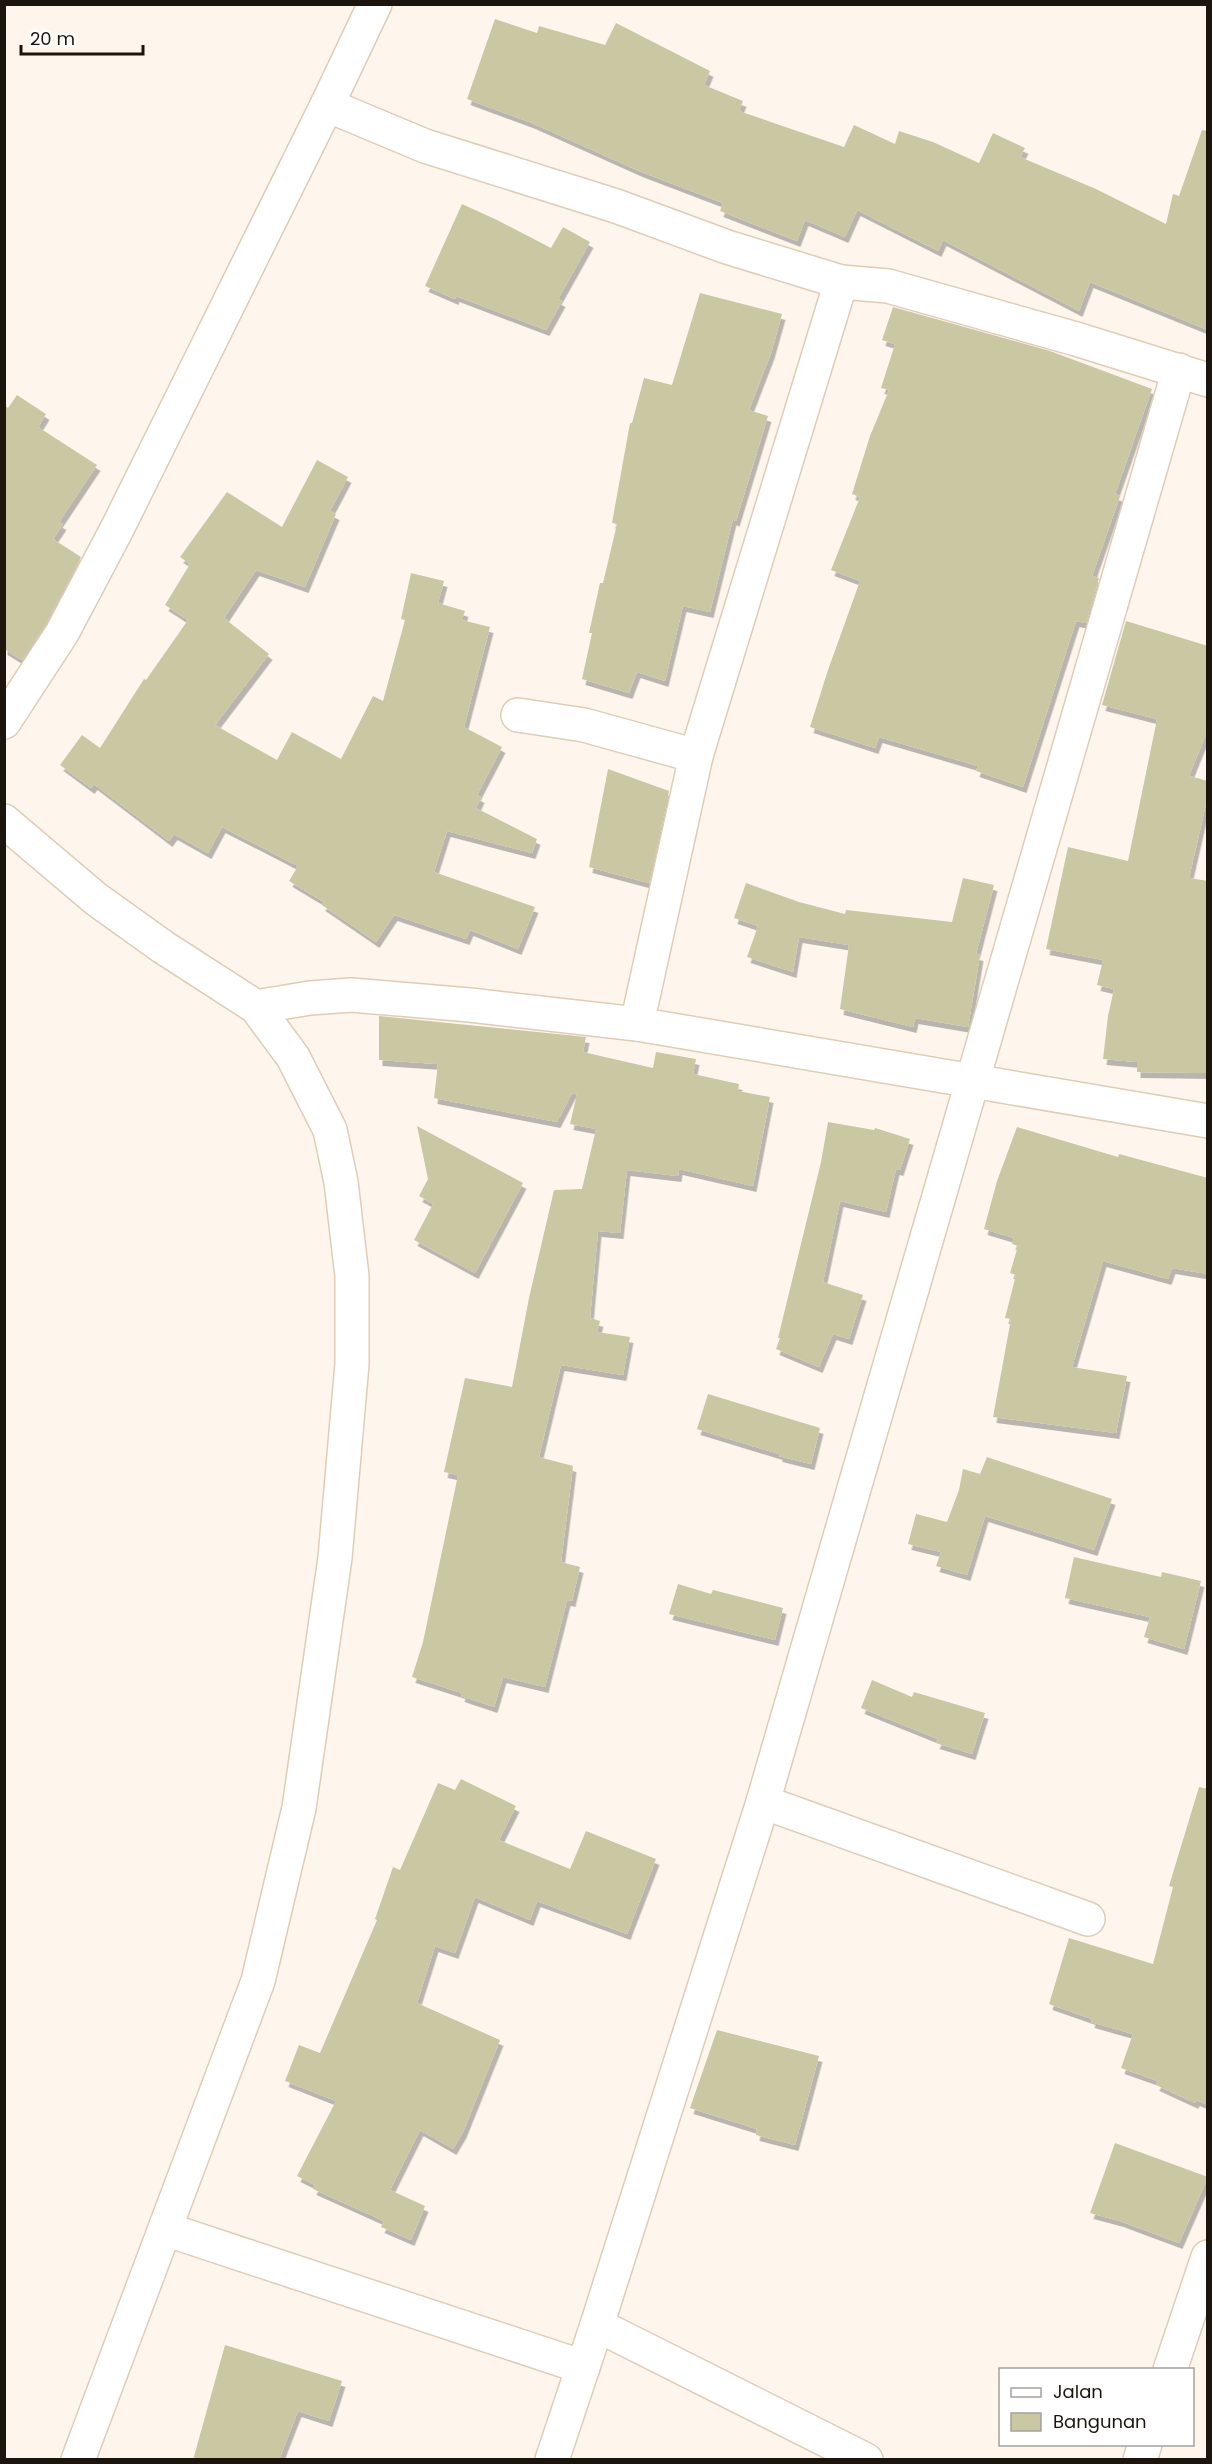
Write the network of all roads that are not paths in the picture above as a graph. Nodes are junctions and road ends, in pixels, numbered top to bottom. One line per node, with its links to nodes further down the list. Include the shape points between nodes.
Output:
1 (375, 4): 2 (street)
2 (327, 105): 3 (street, via 425,146); 6 (street, via 117,529 62,633)
3 (841, 282): 4 (street, via 888,286); 7 (street)
4 (1193, 375): 11 (street)
5 (518, 715): 7 (street, via 584,725)
6 (4, 722)
7 (696, 756): 10 (street)
8 (4, 821): 9 (street, via 96,899)
9 (256, 1007): 10 (street, via 351,995); 15 (street, via 293,1057 330,1130 341,1182 352,1276 351,1364 335,1558 299,1808 258,1982)
10 (637, 1024): 11 (street)
11 (971, 1081): 12 (street); 13 (street)
12 (1208, 1121)
13 (763, 1802): 14 (street); 17 (street)
14 (1088, 1919)
15 (165, 2229): 18 (street); 20 (street)
16 (1205, 2274): 19 (street)
17 (597, 2325): 18 (street); 22 (street)
18 (583, 2367): 21 (street)
19 (1171, 2368)
20 (78, 2460)
21 (552, 2460)
22 (866, 2460)

